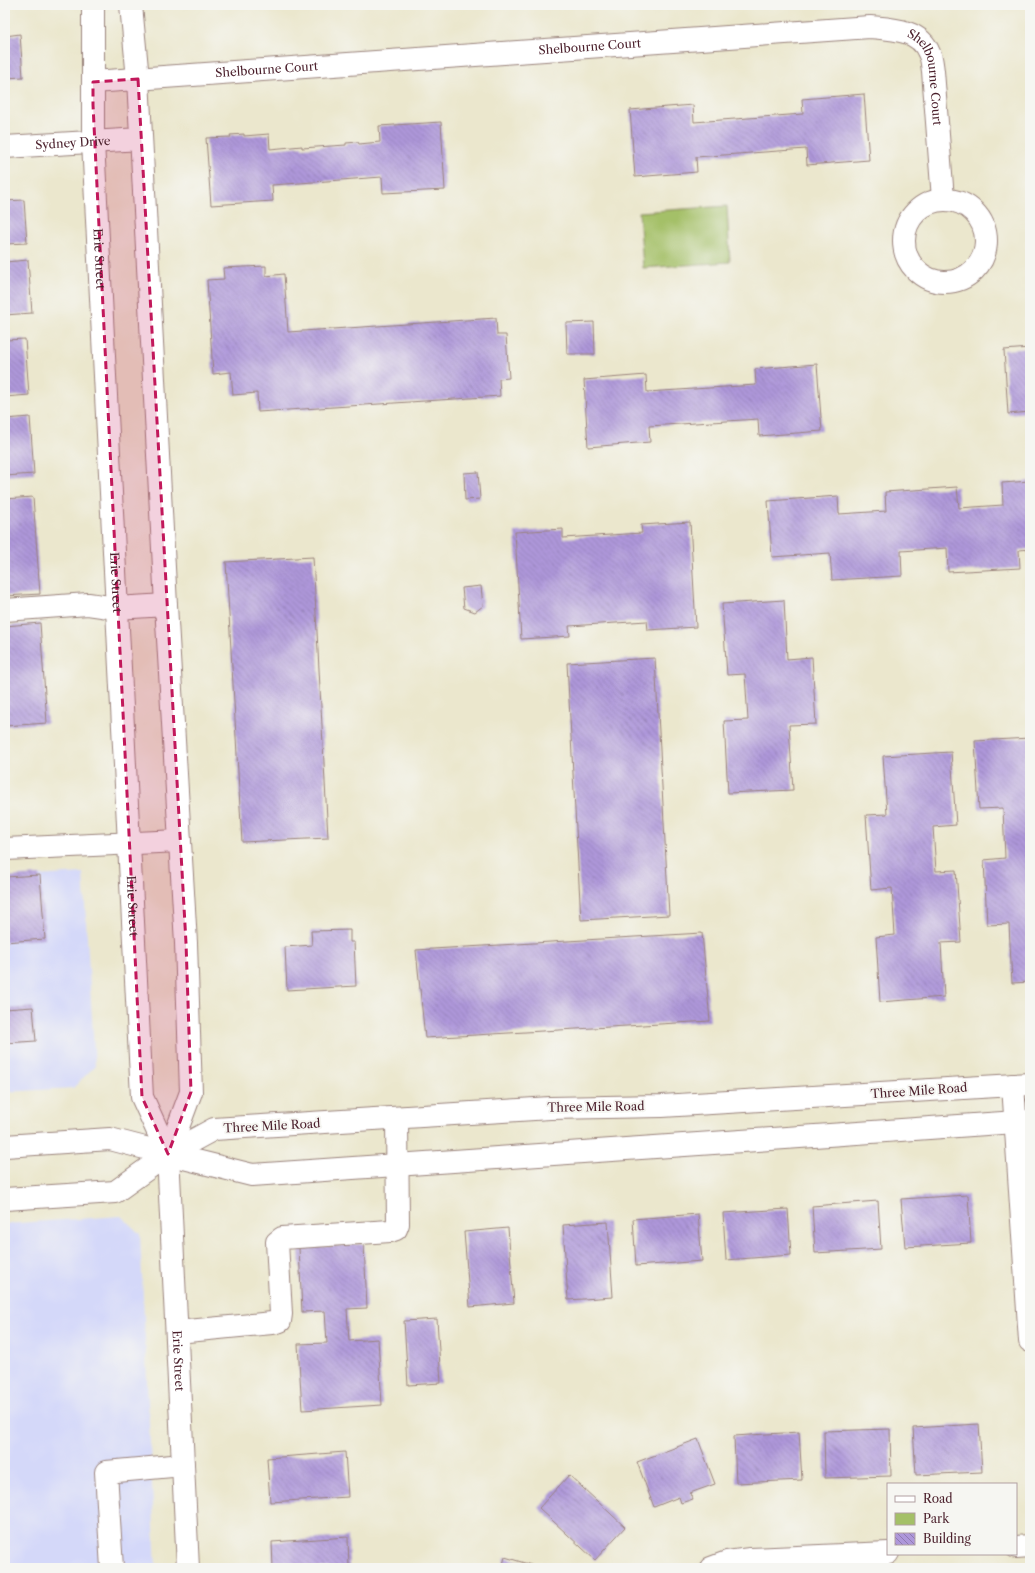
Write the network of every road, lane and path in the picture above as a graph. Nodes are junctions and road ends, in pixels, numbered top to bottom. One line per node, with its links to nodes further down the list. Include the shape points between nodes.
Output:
1 (93, 5): 4 (street, Erie Street)
2 (131, 5): 3 (street, Erie Street)
3 (138, 80): 4 (street, Shelbourne Court); 5 (street, Erie Street); 8 (street, Shelbourne Court, via 862,28 893,29 917,36 929,52 933,71)
4 (93, 82): 6 (street, Erie Street)
5 (141, 139): 6 (street, Sydney Drive); 9 (street, Erie Street)
6 (93, 142): 7 (street, Sydney Drive); 10 (street, Erie Street)
7 (5, 147)
8 (943, 200)
9 (166, 605): 10 (street); 12 (street, Erie Street)
10 (116, 608): 11 (street, via 88,604); 13 (street, Erie Street)
11 (5, 610)
12 (180, 841): 13 (street); 19 (street, Erie Street, via 191,1092)
13 (128, 843): 14 (street); 19 (street, Erie Street, via 142,1097)
14 (5, 848)
15 (1022, 1084): 16 (street, Three Mile Road, via 662,1106 550,1108); 17 (street)
16 (397, 1118): 19 (street, Three Mile Road, via 214,1129); 20 (street)
17 (1023, 1122): 20 (street); 23 (street)
18 (5, 1146): 19 (street, via 110,1139)
19 (168, 1154): 20 (street, via 252,1175); 21 (street, Three Mile Road, via 115,1192); 22 (street, Erie Street)
20 (397, 1165): 22 (street, via 396,1229 282,1238 277,1242 280,1321)
21 (5, 1199)
22 (177, 1332): 24 (street, Erie Street)
23 (1030, 1342)
24 (183, 1465): 28 (street, via 106,1472); 29 (street, Erie Street)
25 (1030, 1546): 26 (street)
26 (1017, 1547)
27 (887, 1553): 30 (street, via 750,1559 727,1562)
28 (112, 1568)
29 (188, 1568)
30 (711, 1568)

